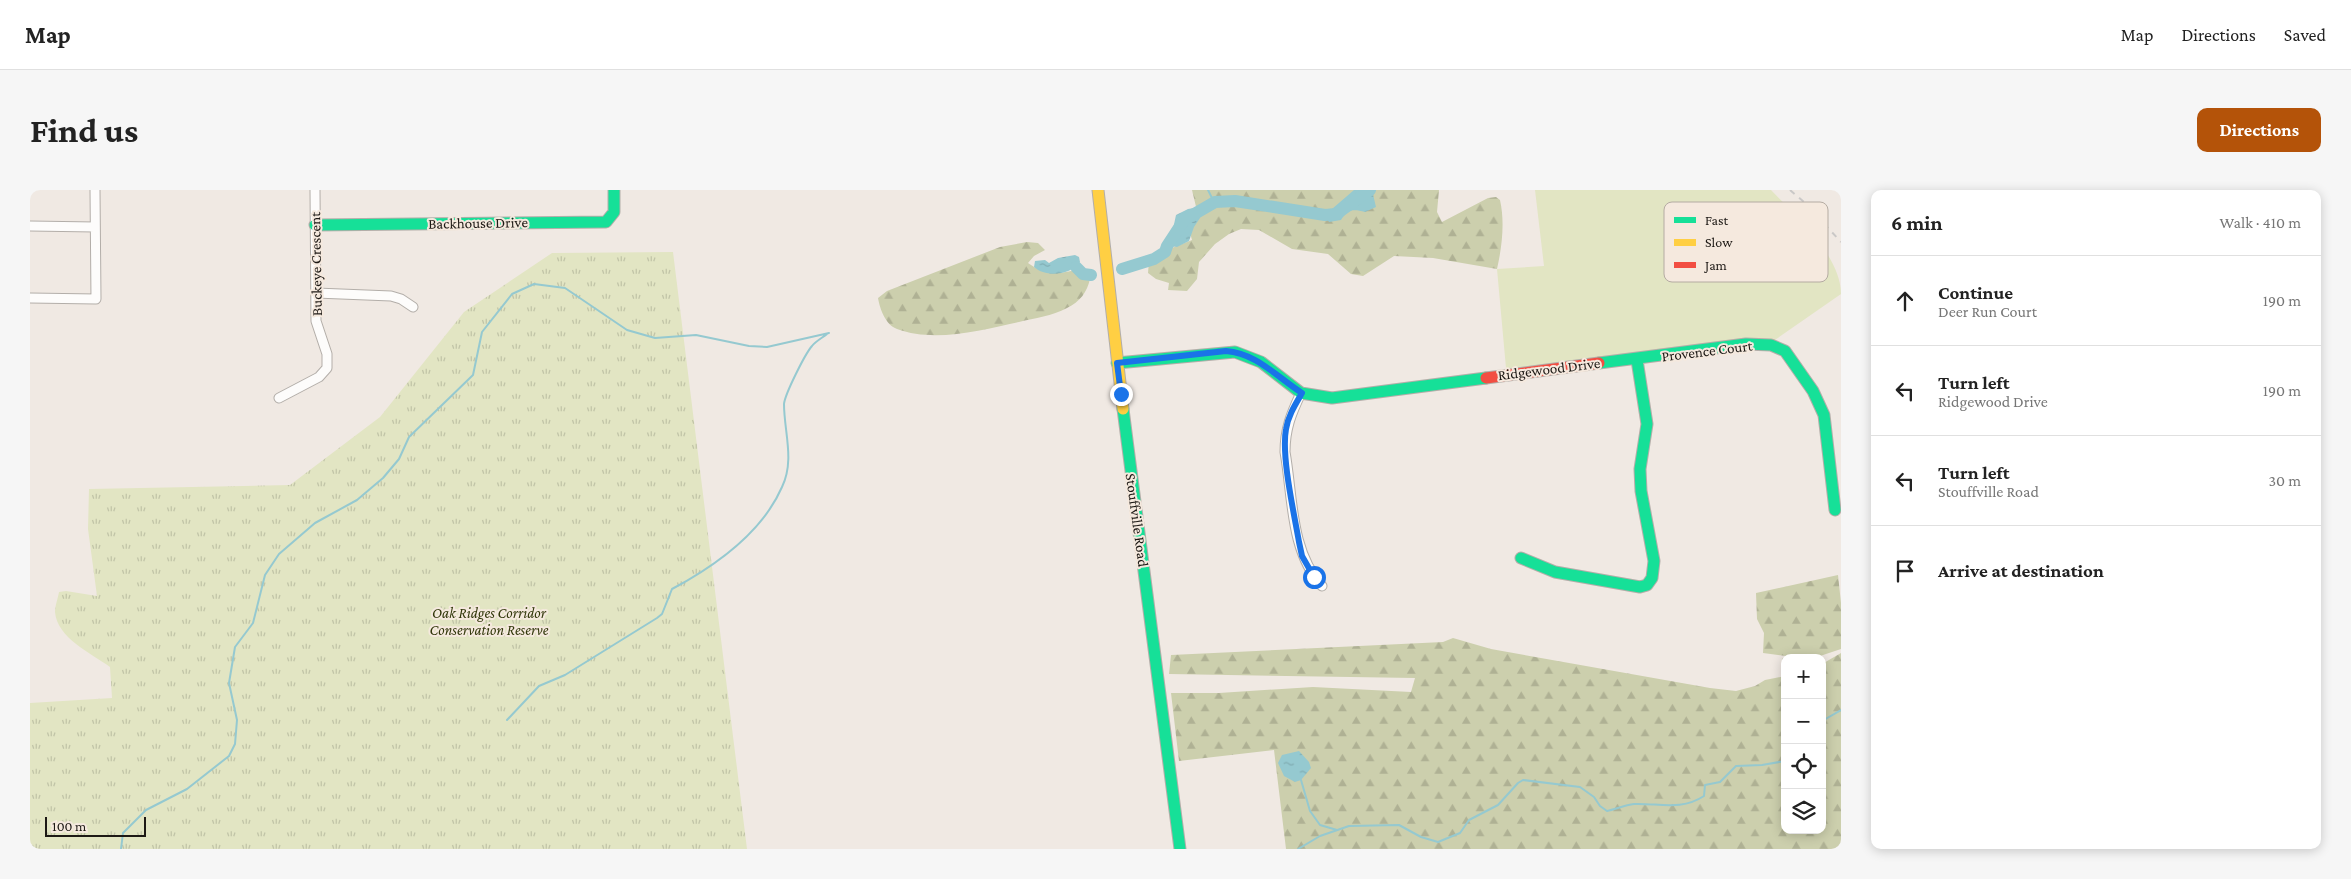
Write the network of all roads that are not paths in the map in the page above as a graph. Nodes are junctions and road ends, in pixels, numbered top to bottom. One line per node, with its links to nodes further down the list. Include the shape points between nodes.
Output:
1 (95, 190): 7 (street)
2 (315, 190): 5 (street, Buckeye Crescent)
3 (614, 190): 5 (street, Backhouse Drive, via 616,210 606,222)
4 (1098, 190): 12 (street, Stouffville Road)
5 (315, 225): 8 (street, Buckeye Crescent)
6 (30, 226): 7 (street)
7 (95, 227): 9 (street, via 96,299)
8 (316, 293): 10 (street, via 391,296); 14 (street, Buckeye Crescent, via 316,321 328,368)
9 (30, 298)
10 (413, 308)
11 (1637, 360): 13 (street, Ridgewood Drive, via 1332,398); 15 (street, Provence Court, via 1746,344 1769,344 1784,350 1824,415); 16 (street, via 1646,418 1640,469 1641,491 1654,561 1652,578 1647,585 1640,587 1555,572)
12 (1117, 363): 13 (street, Ridgewood Drive, via 1235,352 1261,362); 18 (street, Stouffville Road)
13 (1302, 393): 17 (street, via 1289,417 1285,452 1302,556)
14 (279, 398)
15 (1835, 510)
16 (1521, 558)
17 (1322, 586)
18 (1180, 849)

